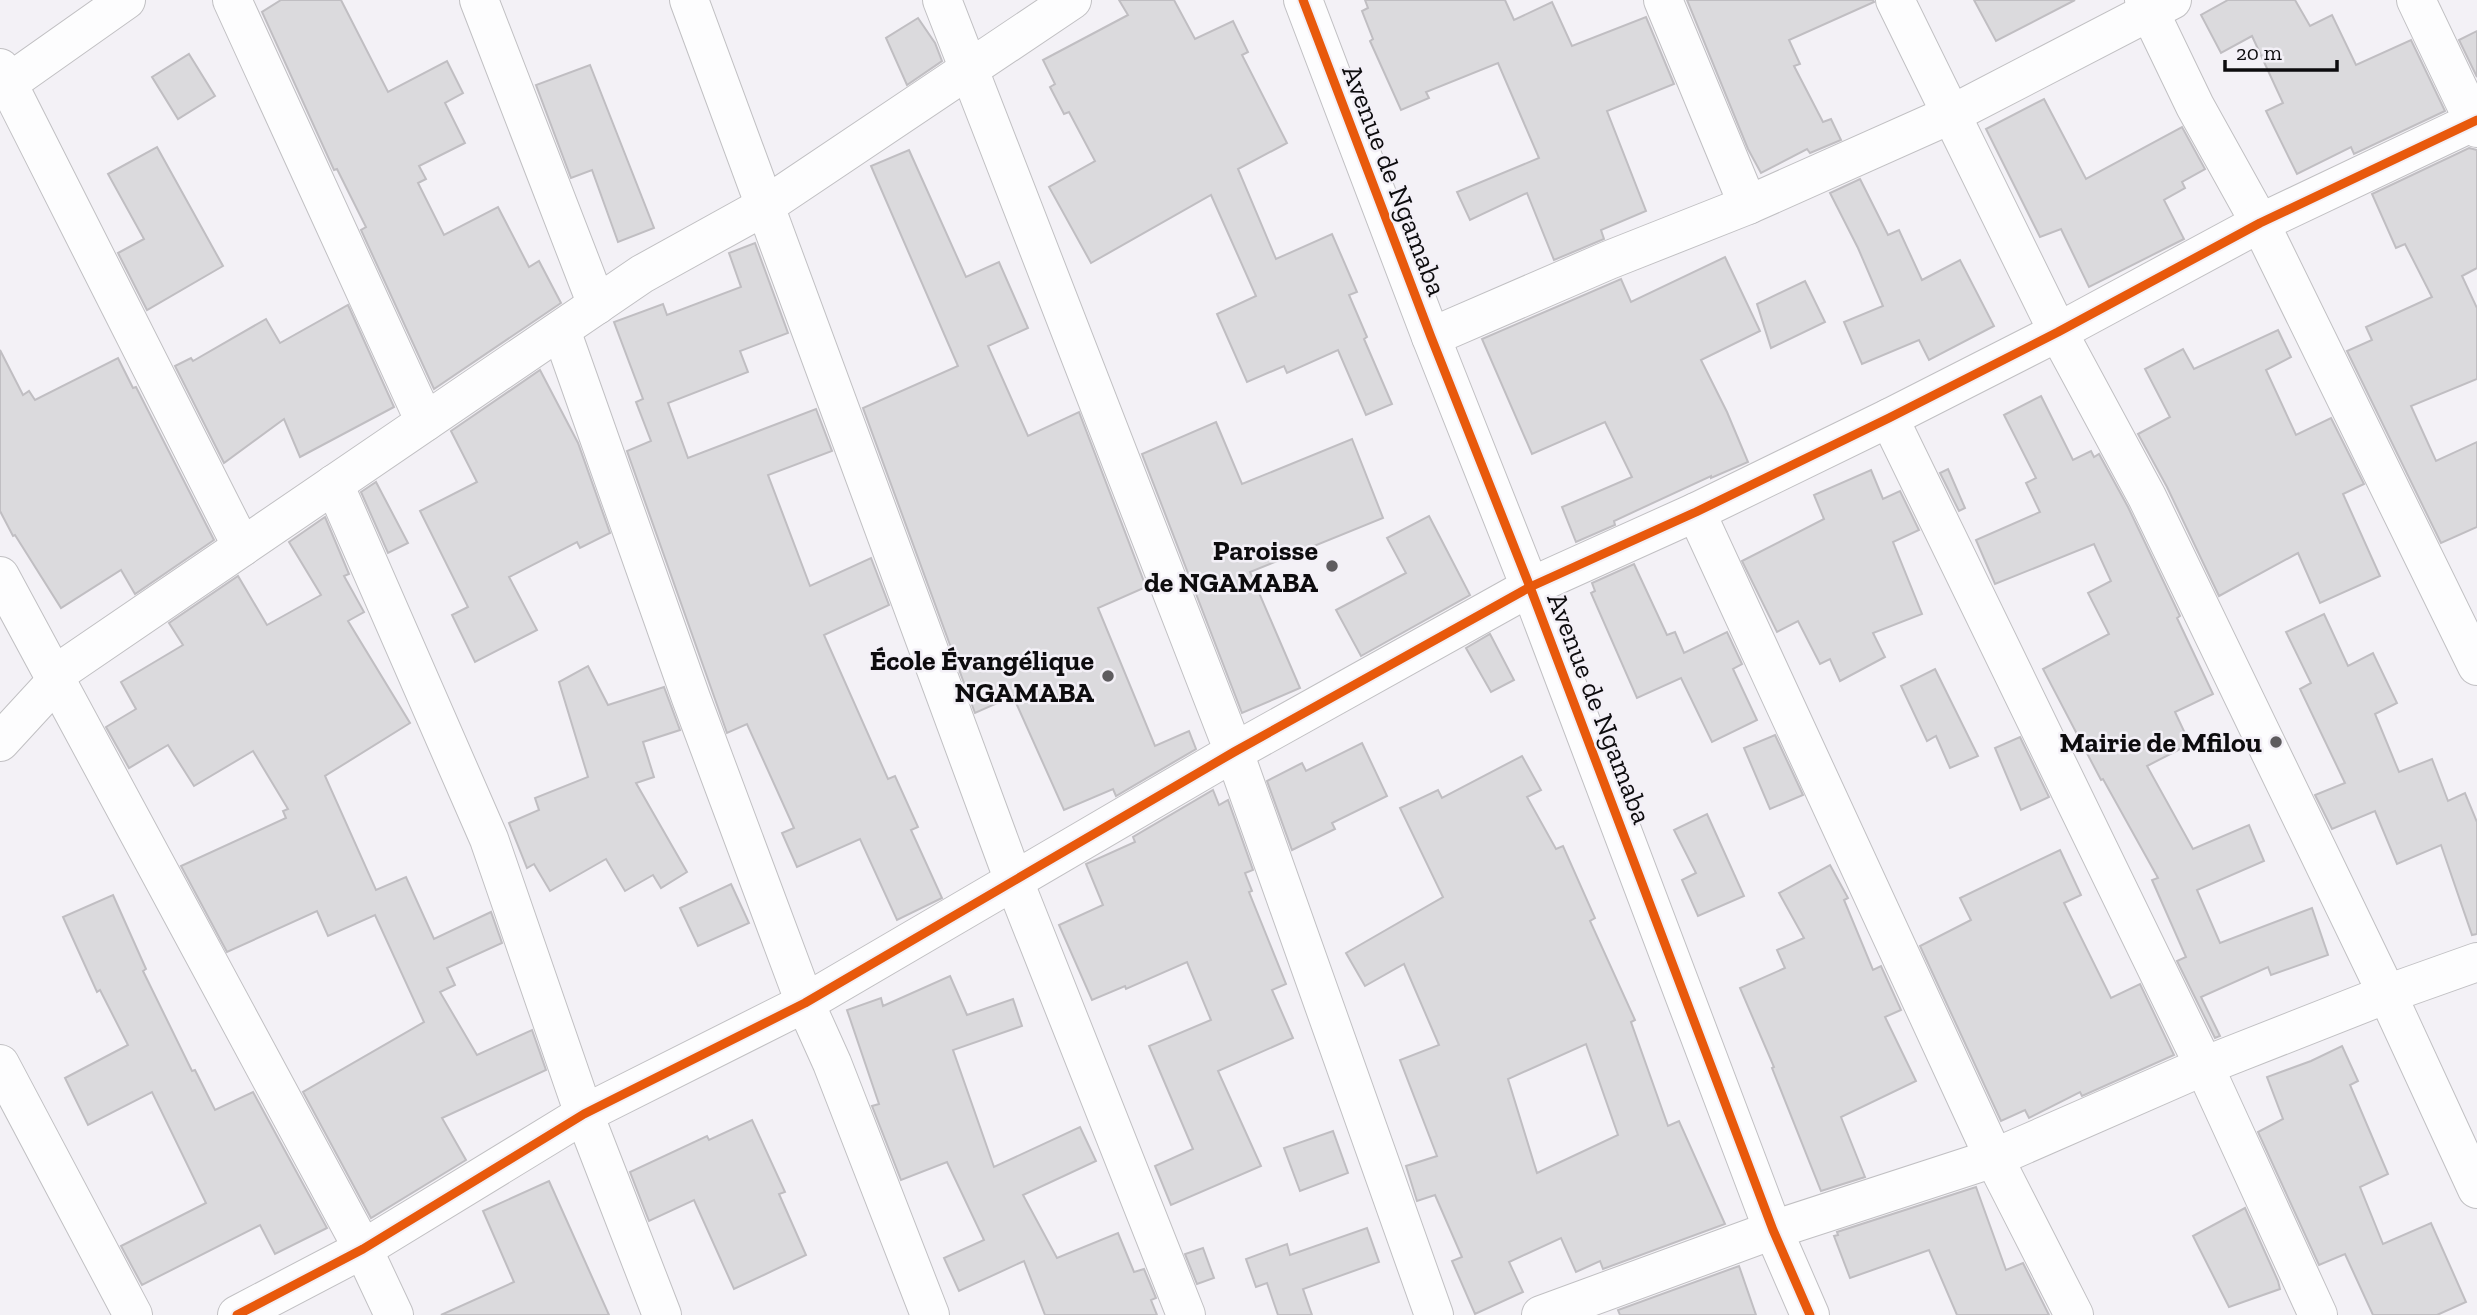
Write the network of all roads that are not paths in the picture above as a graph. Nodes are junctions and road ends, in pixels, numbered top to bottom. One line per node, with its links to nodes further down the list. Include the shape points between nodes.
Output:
1 (126, 0): 13 (street)
2 (232, 0): 24 (street)
3 (479, 0): 19 (street)
4 (689, 0): 17 (street)
5 (942, 0): 12 (street)
6 (1072, 0): 12 (street)
7 (1303, 0): 22 (street, Avenue de Ngamaba)
8 (1663, 0): 16 (street)
9 (1895, 0): 14 (street)
10 (2416, 0): 15 (street)
11 (2155, 4): 14 (street); 18 (street, via 2195,106)
12 (969, 70): 17 (street); 33 (street)
13 (2, 81): 27 (street)
14 (1952, 114): 16 (street); 21 (street)
15 (2476, 124): 18 (street)
16 (1748, 205): 22 (street)
17 (765, 206): 19 (street, via 642,274); 34 (street)
18 (2260, 223): 21 (street); 30 (street)
19 (597, 305): 20 (street)
20 (561, 330): 24 (street); 37 (street)
21 (2059, 332): 23 (street); 36 (street, via 2147,496)
22 (1431, 337): 29 (street, Avenue de Ngamaba)
23 (1889, 418): 26 (street); 39 (street)
24 (425, 422): 25 (street)
25 (334, 484): 27 (street); 40 (street, via 489,839)
26 (1696, 512): 29 (street); 41 (street)
27 (242, 547): 31 (street)
28 (0, 576): 31 (street)
29 (1530, 587): 33 (street); 43 (street, Avenue de Ngamaba)
30 (2477, 666)
31 (55, 678): 32 (street); 44 (street)
32 (0, 742)
33 (1234, 752): 34 (street); 51 (street)
34 (1014, 881): 37 (street); 50 (street)
35 (2477, 962): 36 (street)
36 (2387, 995): 39 (street); 42 (street)
37 (805, 1003): 40 (street); 49 (street)
38 (0, 1064): 45 (street)
39 (2204, 1066): 41 (street); 55 (street)
40 (584, 1114): 44 (street); 48 (street)
41 (1994, 1158): 43 (street); 54 (street)
42 (2477, 1189)
43 (1773, 1230): 52 (street); 53 (street, Avenue de Ngamaba)
44 (363, 1249): 46 (street); 47 (street)
45 (133, 1315)
46 (237, 1315)
47 (394, 1315)
48 (662, 1315)
49 (930, 1315)
50 (1186, 1315)
51 (1434, 1315)
52 (1541, 1315)
53 (1810, 1315)
54 (2074, 1315)
55 (2318, 1315)

